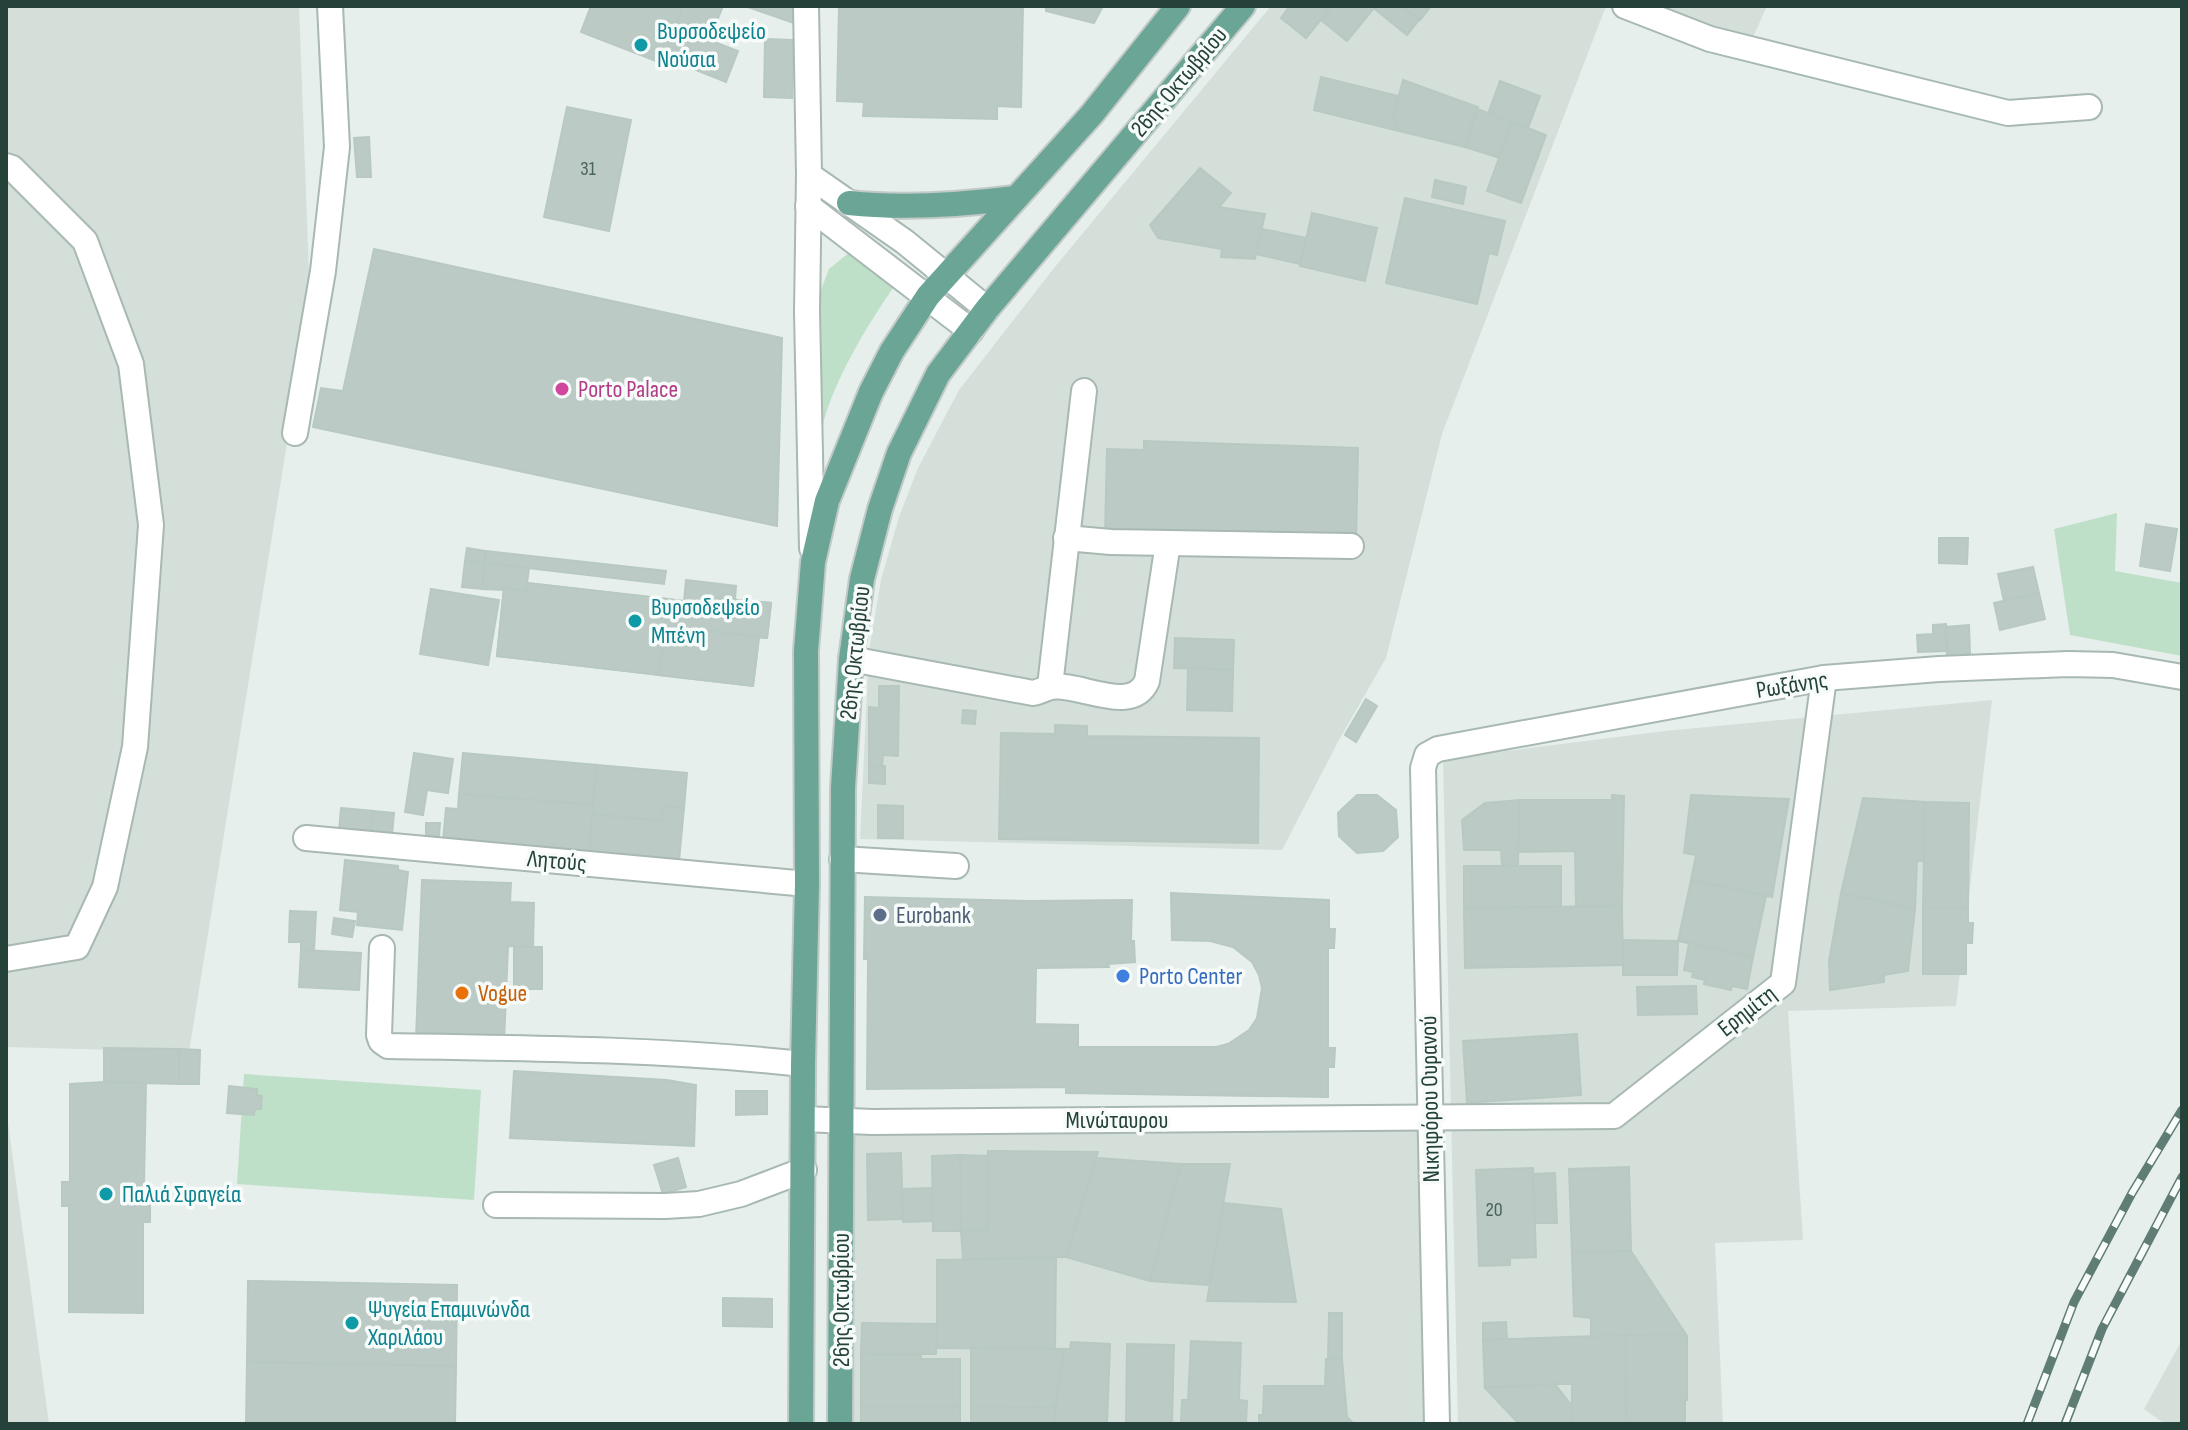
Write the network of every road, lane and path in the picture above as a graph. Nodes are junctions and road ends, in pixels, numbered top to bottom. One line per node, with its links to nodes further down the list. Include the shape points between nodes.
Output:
1 (330, 6): 17 (street, via 337,147 323,271)
2 (806, 6): 8 (street)
3 (1178, 6): 9 (main road, 26ης Οκτωβρίου, via 1092,114)
4 (1243, 6): 14 (main road, 26ης Οκτωβρίου)
5 (1625, 6): 6 (street, via 1710,39 2008,113)
6 (2089, 107)
7 (6, 166): 32 (street, via 85,241 131,364 151,525 135,747 105,887 77,947)
8 (809, 175): 10 (street); 11 (street)
9 (1015, 198): 10 (main road, via 934,206); 12 (main road, 26ης Οκτωβρίου)
10 (849, 203): 12 (street)
11 (808, 206): 13 (street); 21 (street)
12 (945, 275): 13 (main road, 26ης Οκτωβρίου); 14 (street)
13 (928, 296): 15 (street); 21 (main road, 26ης Οκτωβρίου, via 871,392 827,501)
14 (987, 309): 15 (main road, 26ης Οκτωβρίου)
15 (971, 331): 22 (main road, 26ης Οκτωβρίου, via 938,374 899,453 862,579)
16 (1084, 391): 18 (street)
17 (295, 433)
18 (1066, 538): 19 (street); 25 (street)
19 (1168, 543): 20 (street); 25 (street, via 1144,690 1125,697)
20 (1351, 546)
21 (813, 562): 30 (main road, 26ης Οκτωβρίου, via 806,651)
22 (851, 659): 25 (street, via 1033,693); 28 (main road, 26ης Οκτωβρίου)
23 (2182, 677): 24 (street, Ρωξάνης, via 2113,665 2068,664)
24 (1824, 678): 26 (street, Ρωξάνης, via 1438,749 1427,755); 34 (street, Ερημίτη, via 1783,983 1614,1116)
25 (1050, 686)
26 (1423, 774): 34 (street, Νικηφόρου Ουρανού)
27 (306, 838): 30 (street, Λητούς)
28 (842, 859): 29 (street); 36 (main road, 26ης Οκτωβρίου)
29 (956, 866)
30 (807, 884): 33 (main road, 26ης Οκτωβρίου)
31 (382, 948): 33 (street, via 379,1035 388,1046 582,1049)
32 (6, 959)
33 (803, 1064): 35 (main road, 26ης Οκτωβρίου)
34 (1431, 1118): 36 (street, Μινώταυρου); 41 (street, Νικηφόρου Ουρανού)
35 (804, 1119): 36 (street, Μινώταυρου); 37 (main road, 26ης Οκτωβρίου)
36 (841, 1121): 40 (main road, 26ης Οκτωβρίου)
37 (804, 1170): 38 (street, via 699,1204); 39 (main road, 26ης Οκτωβρίου)
38 (496, 1205)
39 (801, 1424)
40 (840, 1424)
41 (1437, 1424)

